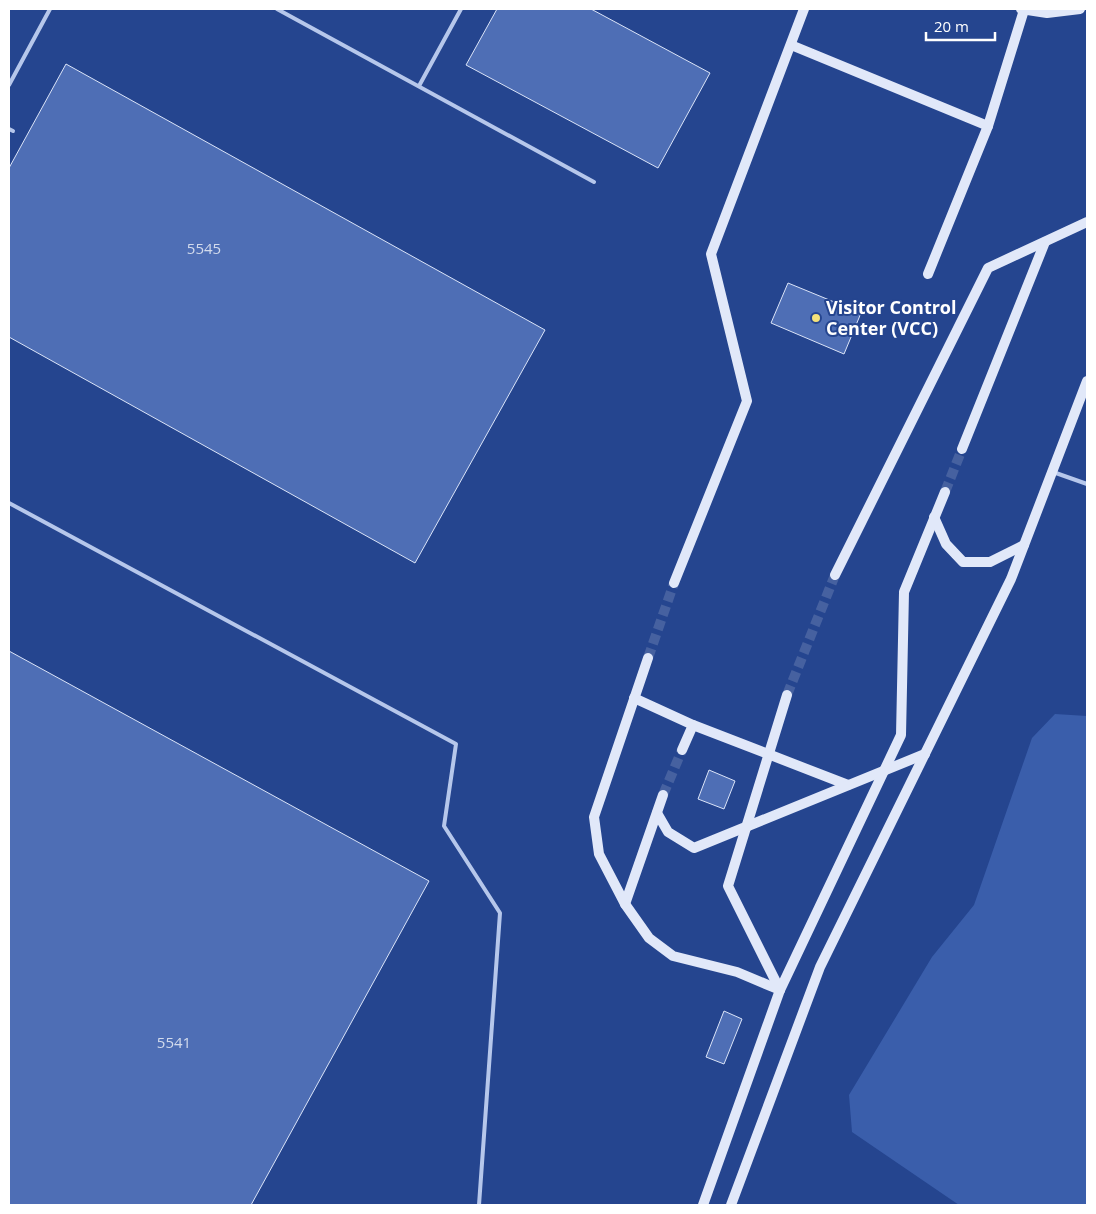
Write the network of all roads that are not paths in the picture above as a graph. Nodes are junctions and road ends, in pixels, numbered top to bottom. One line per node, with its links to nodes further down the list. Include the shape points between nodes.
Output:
1 (50, 9): 8 (lane)
2 (277, 9): 9 (lane)
3 (461, 9): 9 (lane)
4 (804, 9): 7 (street)
5 (1023, 9): 6 (street, via 1048,14); 10 (street)
6 (1080, 9)
7 (791, 45): 10 (street); 24 (street, via 711,254 747,401)
8 (9, 85)
9 (419, 86): 11 (lane)
10 (988, 126): 14 (street)
11 (594, 182)
12 (1087, 222): 13 (street)
13 (1045, 242): 16 (street); 23 (street, via 988,268)
14 (928, 274)
15 (1087, 381): 17 (street)
16 (962, 449)
17 (1054, 472): 18 (lane); 22 (street)
18 (1087, 484)
19 (945, 492): 21 (street)
20 (9, 503): 39 (lane, via 456,744 444,826 500,913)
21 (934, 517): 22 (street, via 946,544 963,562 990,562); 32 (street, via 904,592 901,735)
22 (1024, 545): 30 (street, via 1011,579)
23 (836, 575)
24 (674, 583)
25 (648, 658): 27 (street)
26 (788, 695): 31 (street)
27 (634, 698): 28 (street); 37 (street, via 594,817 599,854)
28 (693, 725): 29 (street); 31 (street)
29 (682, 750)
30 (925, 754): 32 (street); 41 (street, via 820,967)
31 (769, 755): 33 (street); 36 (street)
32 (885, 770): 33 (street); 38 (street)
33 (848, 785): 36 (street)
34 (663, 795): 35 (street)
35 (657, 813): 36 (street, via 668,832 694,848); 37 (street)
36 (747, 826): 38 (street, via 728,886)
37 (625, 904): 38 (street, via 649,938 673,956 737,972)
38 (780, 990): 40 (street)
39 (480, 1205)
40 (703, 1205)
41 (732, 1205)

